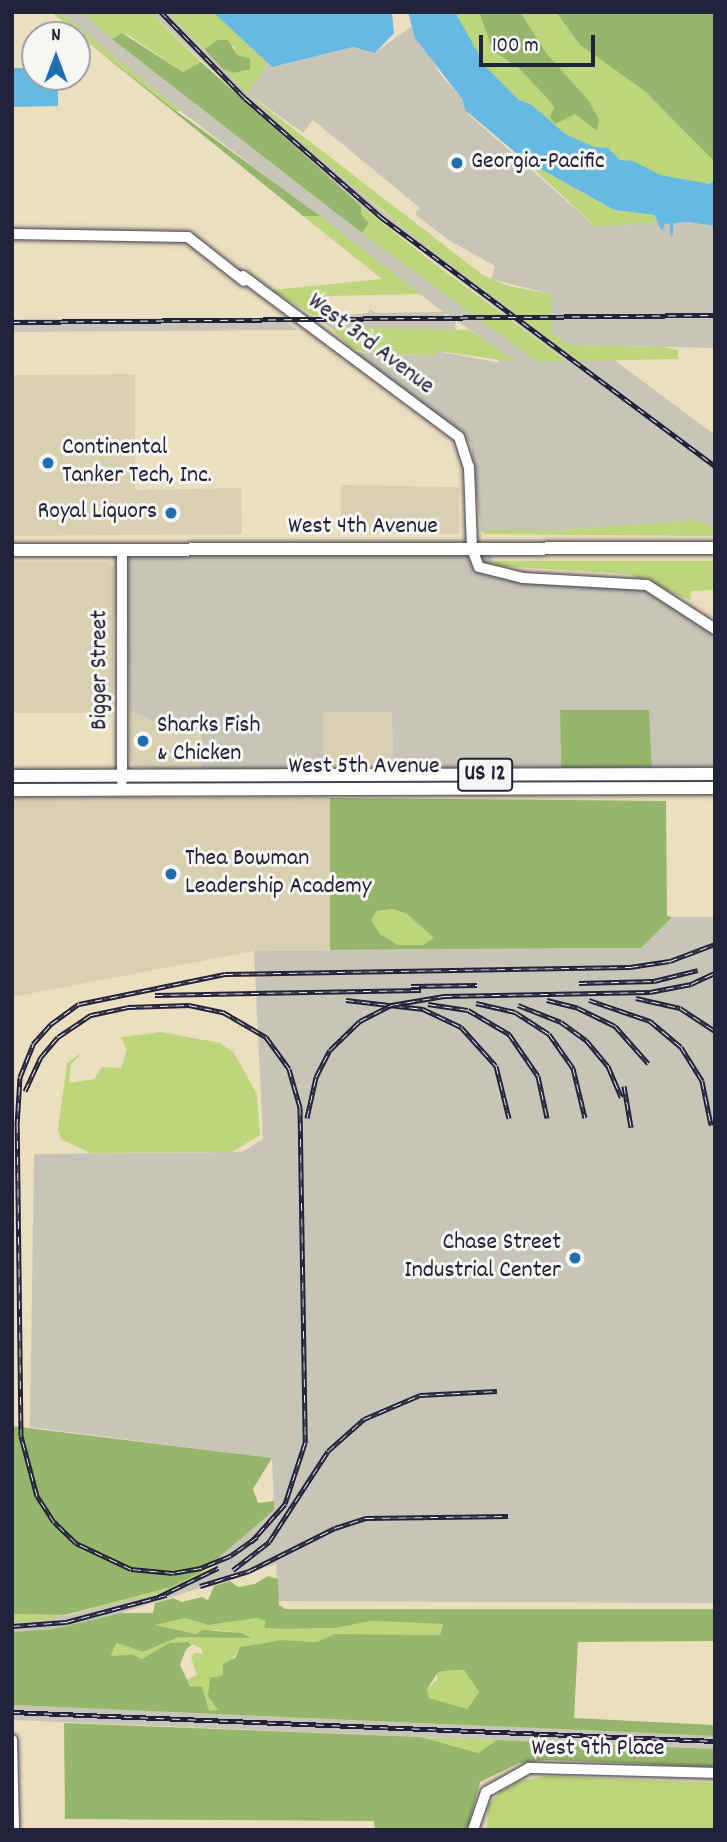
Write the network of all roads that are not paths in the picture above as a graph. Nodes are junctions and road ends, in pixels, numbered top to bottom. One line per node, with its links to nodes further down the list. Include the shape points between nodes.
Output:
1 (12, 234): 3 (street, West 3rd Avenue, via 188,237 458,437 470,476)
2 (715, 548): 3 (main road, West 4th Avenue)
3 (472, 549): 5 (main road, West 4th Avenue); 6 (street, via 476,564 487,572 647,585)
4 (12, 550): 5 (main road, West 4th Avenue)
5 (122, 550): 11 (street, Bigger Street)
6 (715, 629)
7 (715, 774): 8 (main road, West 5th Avenue / US 12)
8 (556, 775): 10 (main road, West 5th Avenue / US 12); 13 (main road)
9 (12, 776): 11 (main road, West 5th Avenue / US 12)
10 (255, 782): 11 (main road, West 5th Avenue / US 12); 13 (main road, West 5th Avenue / US 12)
11 (122, 783): 14 (main road, West 5th Avenue / US 12)
12 (715, 788): 13 (main road, West 5th Avenue / US 12)
13 (556, 789)
14 (12, 790)
15 (12, 1740): 18 (street)
16 (715, 1773): 17 (street, West 9th Place, via 529,1768 492,1786 481,1798)
17 (474, 1827)
18 (14, 1830)

